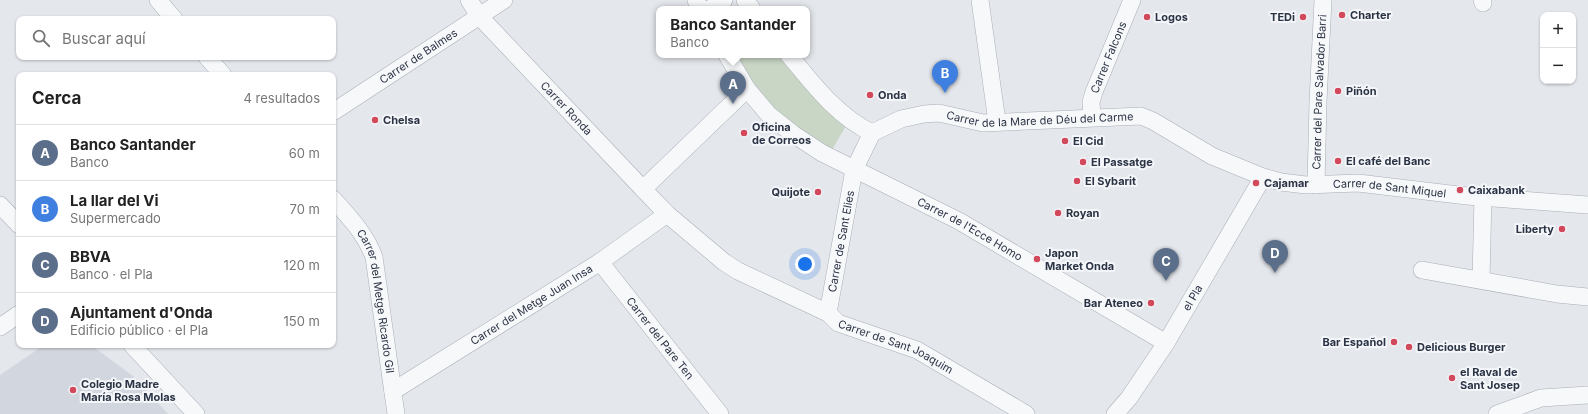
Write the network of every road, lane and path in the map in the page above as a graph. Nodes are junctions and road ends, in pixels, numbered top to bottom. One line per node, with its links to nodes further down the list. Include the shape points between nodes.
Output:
1 (158, 0): 9 (street)
2 (469, 0): 10 (street, Carrer Ronda)
3 (504, 0): 10 (street, Carrer de Balmes)
4 (724, 0): 8 (street)
5 (980, 0): 18 (street)
6 (1132, 0): 17 (street, Carrer Falcons, via 1094,92 1091,102)
7 (1323, 0): 22 (street, Carrer del Pare Salvador Barri)
8 (715, 6)
9 (171, 16)
10 (479, 16): 16 (street, Carrer de Balmes); 23 (street, Carrer Ronda)
11 (729, 58): 15 (street, Carrer de l'Ecce Homo)
12 (791, 58): 19 (street, via 822,95)
13 (210, 60): 14 (street)
14 (220, 72)
15 (747, 90): 20 (street, Carrer de l'Ecce Homo, via 769,115 793,134); 23 (street)
16 (336, 110)
17 (1092, 117): 18 (street, Carrer de la Mare de Déu del Carme); 21 (street, Carrer de la Mare de Déu del Carme, via 1141,116 1212,156)
18 (998, 122): 19 (street, Carrer de la Mare de Déu del Carme, via 976,122 939,113 924,114 901,119)
19 (872, 133): 20 (street)
20 (854, 170): 34 (street, Carrer de Sant Elies); 37 (street, Carrer de l'Ecce Homo, via 959,221)
21 (1263, 177): 22 (street, Carrer de Sant Miquel, via 1294,184); 37 (street, el Pla)
22 (1316, 185): 24 (street, Carrer de Sant Miquel, via 1358,183)
23 (643, 189): 28 (street, Carrer Ronda)
24 (1483, 197): 27 (street, Carrer de Sant Miquel); 32 (street)
25 (336, 202): 39 (street, Carrer del Metge Ricardo Gil, via 360,230 374,257)
26 (0, 205): 29 (street)
27 (1588, 205)
28 (667, 214): 30 (street, Carrer del Metge Juan Insa); 34 (street, Carrer de Sant Joaquim, via 718,258 738,271)
29 (16, 222)
30 (600, 262): 39 (street, Carrer del Metge Juan Insa); 43 (street, Carrer del Pare Ten)
31 (1422, 270): 32 (street)
32 (1482, 280): 33 (street)
33 (1588, 297)
34 (828, 313): 44 (street, Carrer de Sant Joaquim, via 838,323 916,350)
35 (16, 316): 36 (street)
36 (0, 327)
37 (1166, 343): 45 (street, el Pla)
38 (135, 348): 41 (street)
39 (393, 391): 42 (street, Carrer del Metge Ricardo Gil)
40 (1588, 395): 46 (street, via 1540,398)
41 (196, 414)
42 (396, 414)
43 (720, 414)
44 (1026, 414)
45 (1116, 414)
46 (1497, 414)

